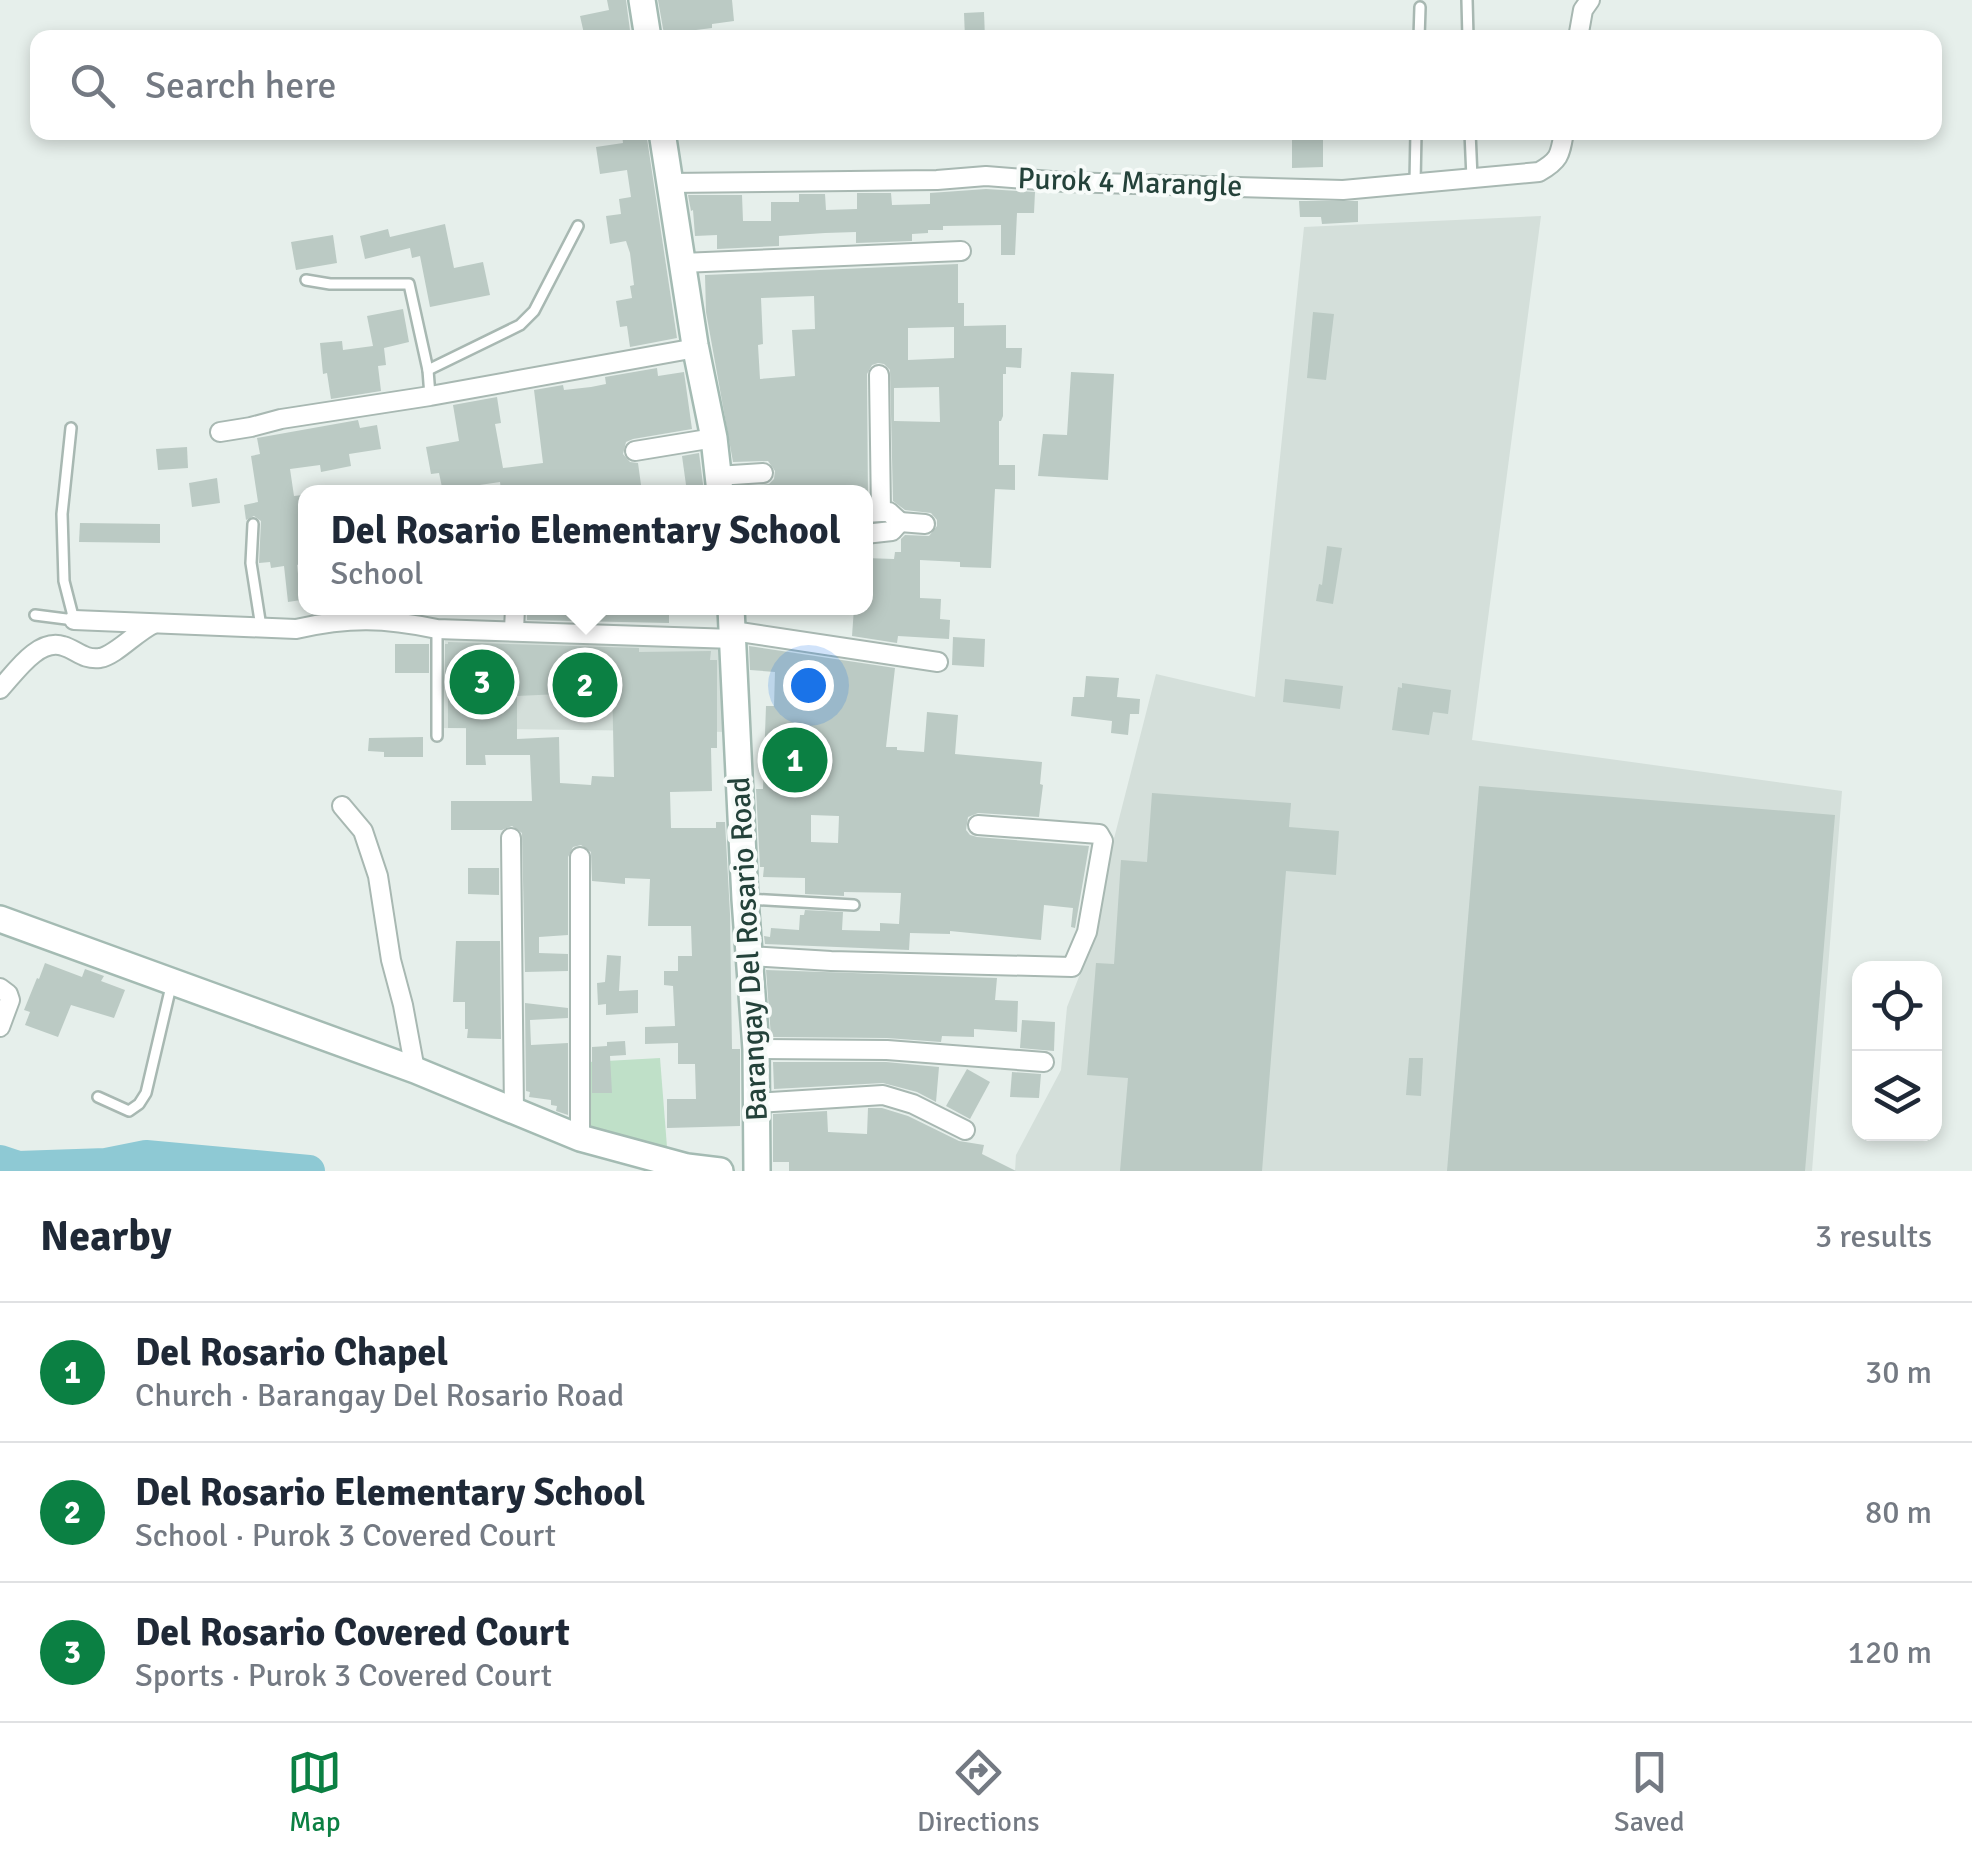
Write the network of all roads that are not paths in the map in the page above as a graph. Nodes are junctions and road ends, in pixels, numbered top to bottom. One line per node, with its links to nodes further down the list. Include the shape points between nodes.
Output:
1 (642, 0): 5 (main road)
2 (1467, 0): 7 (lane)
3 (1590, 0): 8 (street)
4 (1420, 7): 6 (lane)
5 (647, 30)
6 (1419, 30)
7 (1468, 30)
8 (1579, 30)
9 (663, 140): 14 (main road)
10 (1416, 140): 15 (lane)
11 (1470, 140): 13 (lane)
12 (1563, 140): 13 (street, Purok 4 Marangle, via 1556,162 1539,172)
13 (1472, 178): 15 (street, Purok 4 Marangle)
14 (669, 184): 15 (street, Purok 4 Marangle, via 986,176 1343,190); 18 (main road)
15 (1414, 184)
16 (578, 226): 21 (lane, via 534,311 520,325)
17 (961, 251): 18 (street)
18 (682, 263): 20 (main road)
19 (306, 280): 21 (lane, via 409,284)
20 (696, 348): 23 (street); 26 (main road)
21 (428, 370): 23 (lane)
22 (879, 375): 30 (street)
23 (430, 396): 25 (street)
24 (71, 428): 39 (lane, via 62,514 64,581)
25 (220, 432)
26 (714, 438): 27 (street); 29 (main road)
27 (635, 451)
28 (763, 473): 29 (street)
29 (718, 484)
30 (873, 512): 31 (street, via 889,512)
31 (900, 522): 33 (street); 34 (street)
32 (253, 524): 42 (lane)
33 (926, 524)
34 (873, 533)
35 (36, 615): 39 (lane)
36 (385, 615): 42 (street)
37 (393, 615): 43 (street)
38 (515, 615): 44 (street)
39 (74, 620): 40 (street)
40 (157, 622): 42 (street); 46 (street, via 103,658 48,644)
41 (733, 626): 44 (street); 45 (street); 52 (main road, Barangay Del Rosario Road)
42 (260, 628)
43 (437, 628): 44 (street); 47 (lane)
44 (514, 630)
45 (938, 662)
46 (0, 688)
47 (437, 736)
48 (342, 806): 61 (street, via 363,831 378,876)
49 (978, 826): 55 (street, via 1102,836 1087,932 1072,967)
50 (511, 838): 64 (street)
51 (580, 857): 66 (street)
52 (745, 899): 53 (lane); 55 (main road, Barangay Del Rosario Road)
53 (854, 905)
54 (0, 919): 56 (main road)
55 (750, 956): 59 (main road, Barangay Del Rosario Road)
56 (172, 981): 61 (main road); 62 (lane, via 146,1093 129,1111)
57 (0, 988): 58 (street, via 10,1000)
58 (0, 1028)
59 (756, 1049): 60 (street); 63 (main road, Barangay Del Rosario Road)
60 (1044, 1062)
61 (415, 1070): 64 (main road)
62 (98, 1098)
63 (756, 1103): 65 (street, via 883,1095); 68 (main road, Barangay Del Rosario Road)
64 (514, 1112): 66 (main road)
65 (965, 1130)
66 (580, 1138): 67 (main road)
67 (720, 1171)
68 (757, 1171)

